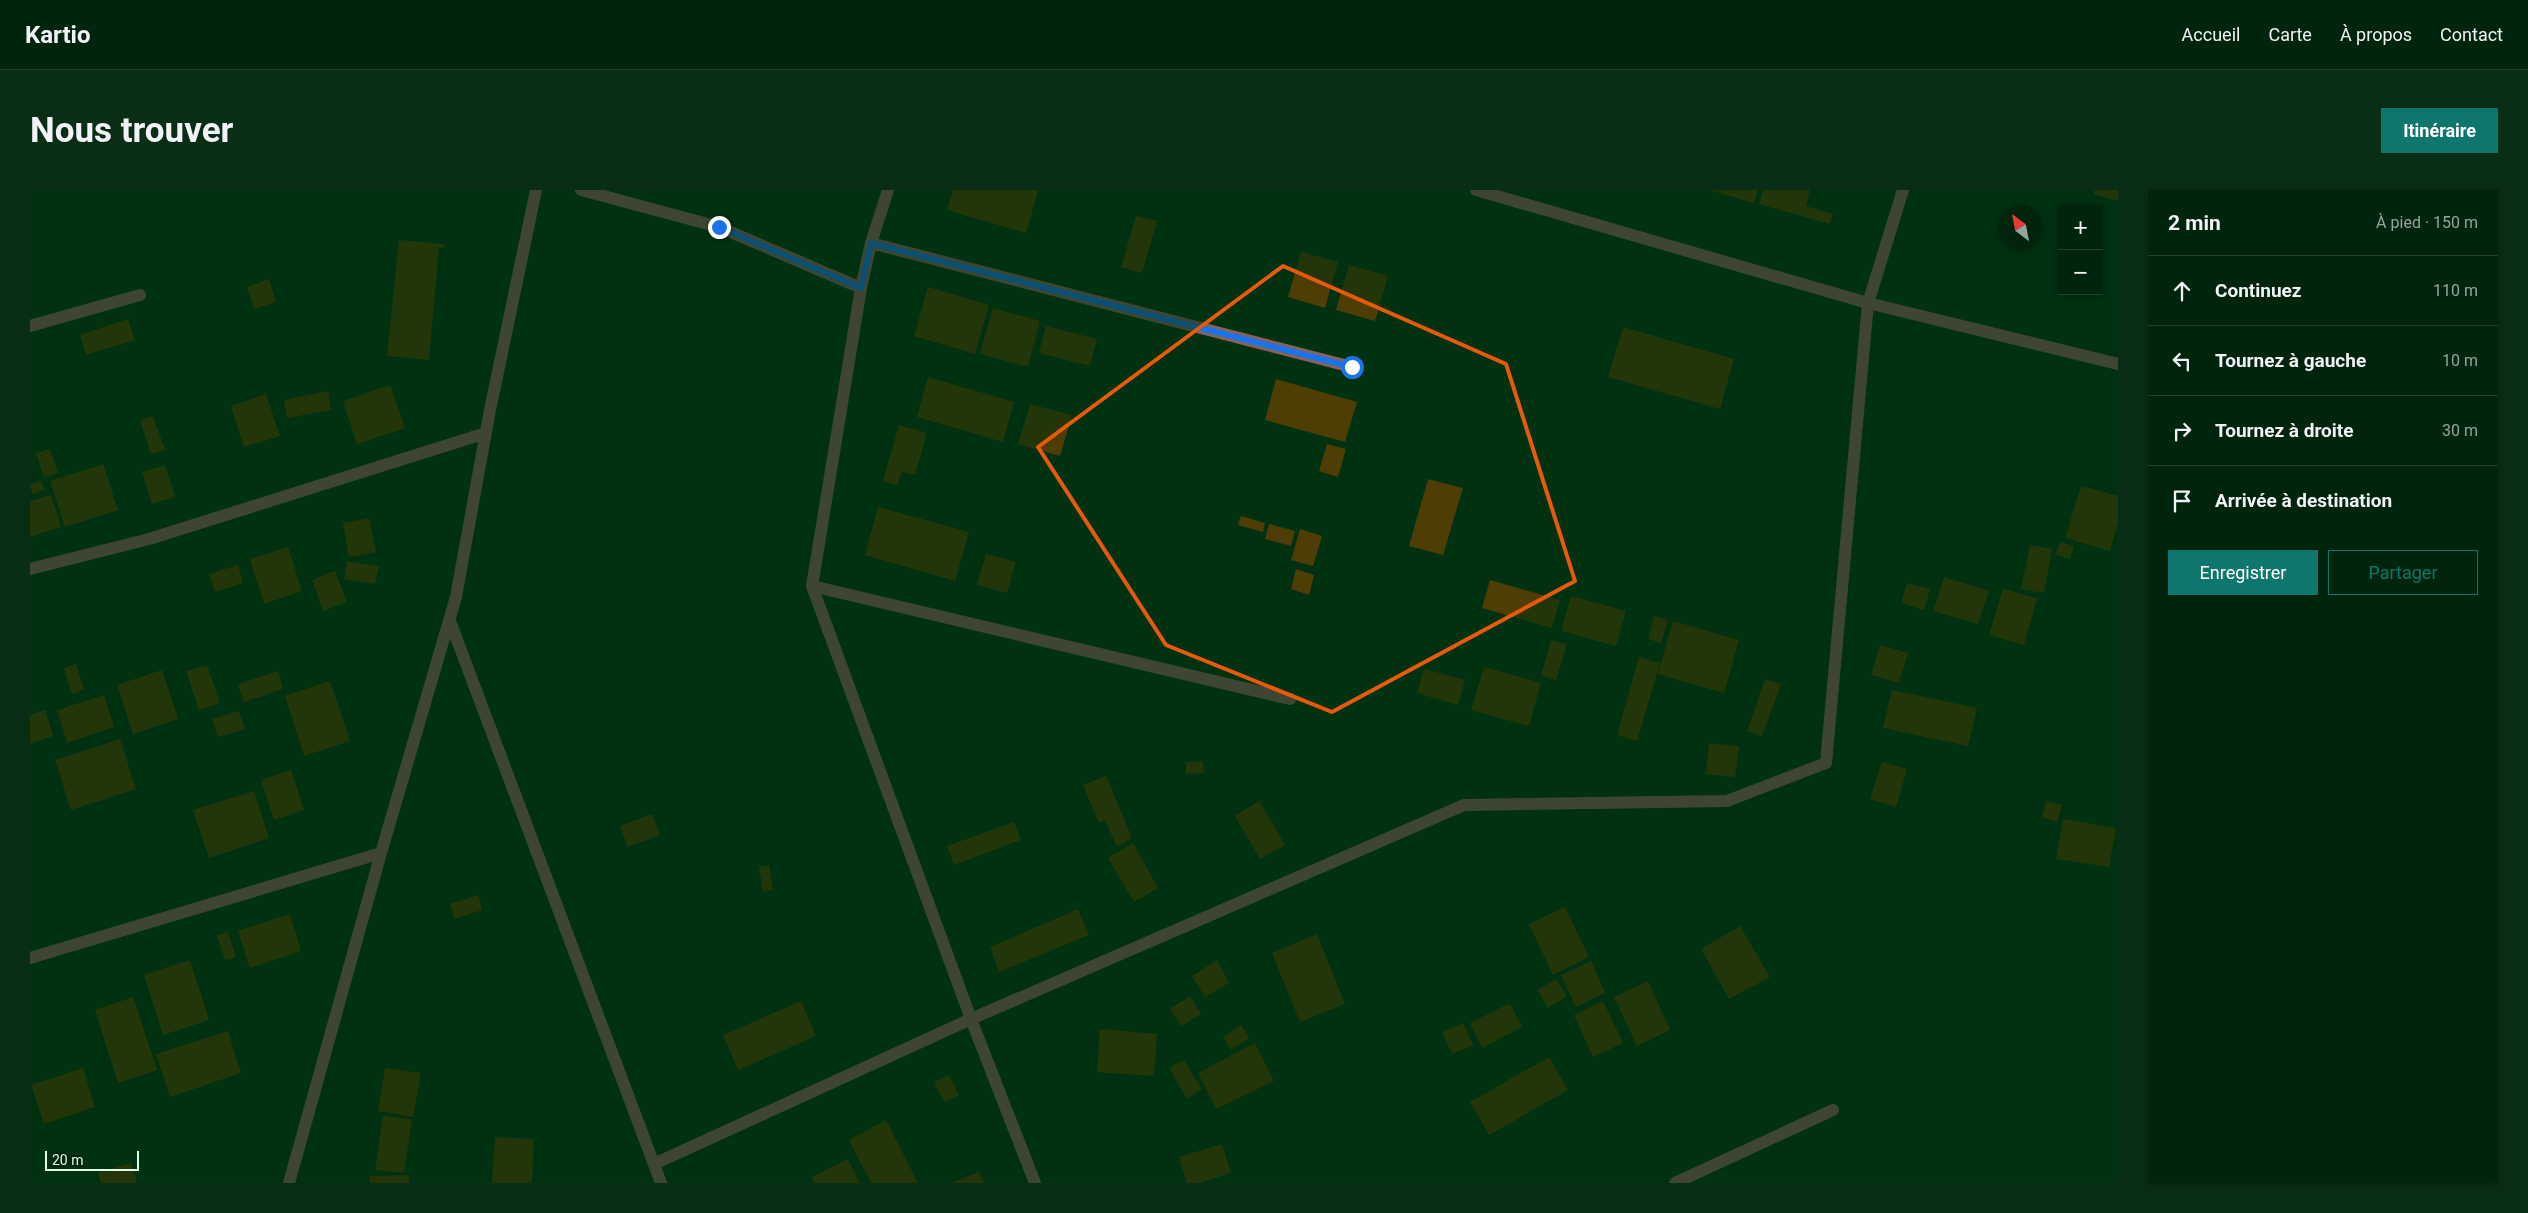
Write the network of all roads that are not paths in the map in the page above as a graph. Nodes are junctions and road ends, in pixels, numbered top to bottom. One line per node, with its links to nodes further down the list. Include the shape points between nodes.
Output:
1 (536, 190): 13 (street)
2 (581, 190): 7 (street, via 719,227)
3 (888, 190): 6 (street)
4 (1476, 190): 9 (street)
5 (1903, 190): 9 (street)
6 (871, 243): 7 (street); 12 (street)
7 (861, 288): 15 (street)
8 (140, 295): 10 (street)
9 (1868, 303): 11 (street); 20 (street, via 1826,763 1728,801 1464,805)
10 (30, 326)
11 (2118, 364)
12 (1352, 367)
13 (486, 433): 14 (street, via 149,539); 16 (street)
14 (30, 568)
15 (812, 586): 17 (street); 20 (street)
16 (450, 621): 18 (street); 22 (street)
17 (1290, 699)
18 (381, 853): 19 (street); 23 (street)
19 (30, 958)
20 (971, 1019): 22 (street); 25 (street)
21 (1833, 1110): 26 (street)
22 (654, 1164): 24 (street)
23 (289, 1183)
24 (661, 1183)
25 (1035, 1183)
26 (1675, 1183)

